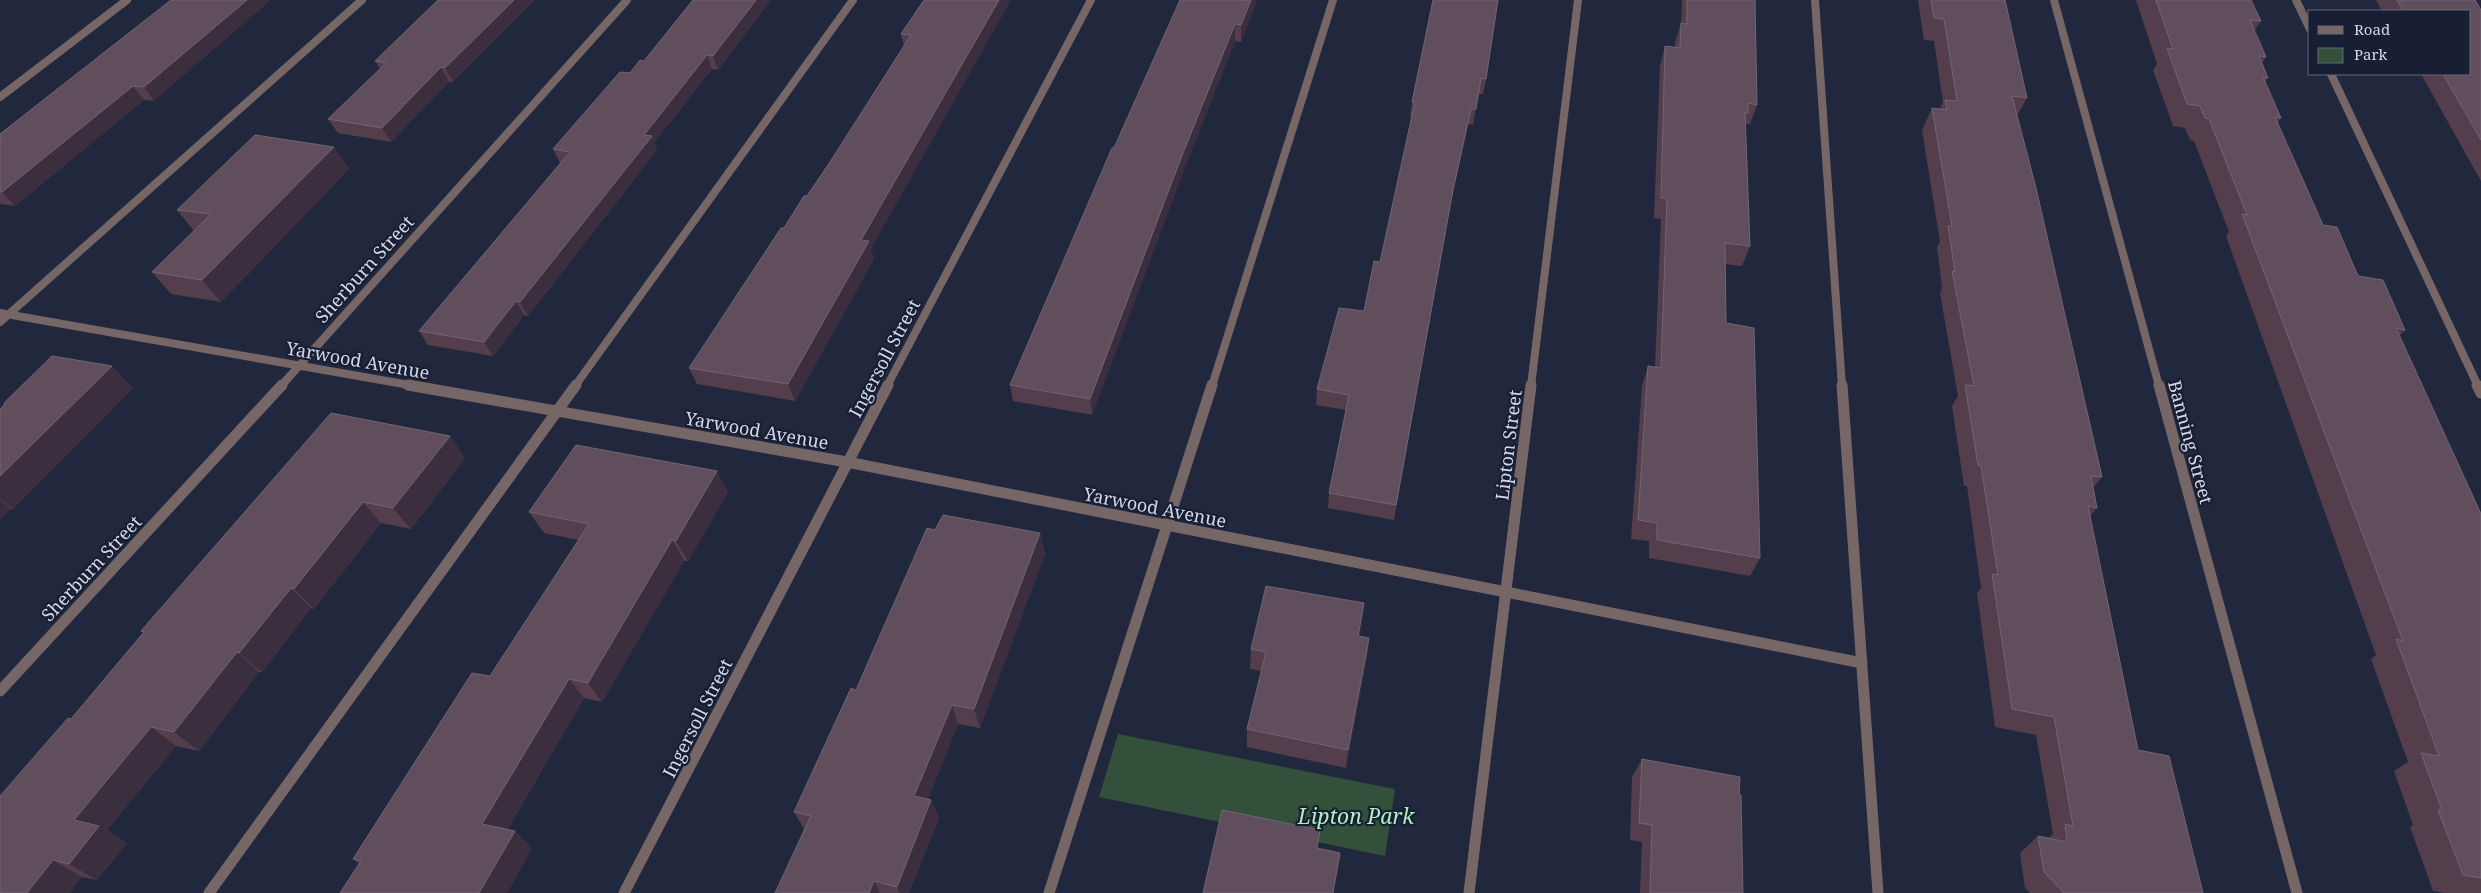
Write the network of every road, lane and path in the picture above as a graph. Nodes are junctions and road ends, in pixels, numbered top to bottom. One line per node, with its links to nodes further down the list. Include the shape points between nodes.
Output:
1 (127, 0): 13 (street)
2 (362, 0): 14 (street)
3 (627, 0): 16 (street, Sherburn Street)
4 (853, 0): 18 (street)
5 (1091, 0): 19 (street, Ingersoll Street)
6 (1333, 0): 20 (street)
7 (1578, 0): 21 (street, Lipton Street)
8 (1815, 0): 22 (street)
9 (2054, 0): 29 (street, Banning Street)
10 (2296, 0): 11 (street)
11 (2308, 24)
12 (2331, 75): 17 (street)
13 (0, 97)
14 (4, 314): 15 (street); 16 (street, Yarwood Avenue)
15 (0, 322)
16 (299, 366): 18 (street, Yarwood Avenue); 23 (street, Sherburn Street)
17 (2481, 393)
18 (556, 410): 19 (street, Yarwood Avenue); 24 (street)
19 (847, 462): 20 (street, Yarwood Avenue); 25 (street, Ingersoll Street)
20 (1168, 526): 21 (street, Yarwood Avenue); 26 (street)
21 (1506, 592): 22 (street, Yarwood Avenue); 27 (street, Lipton Street)
22 (1862, 662): 28 (street)
23 (0, 691)
24 (209, 893)
25 (624, 893)
26 (1049, 893)
27 (1469, 893)
28 (1878, 893)
29 (2297, 893)

